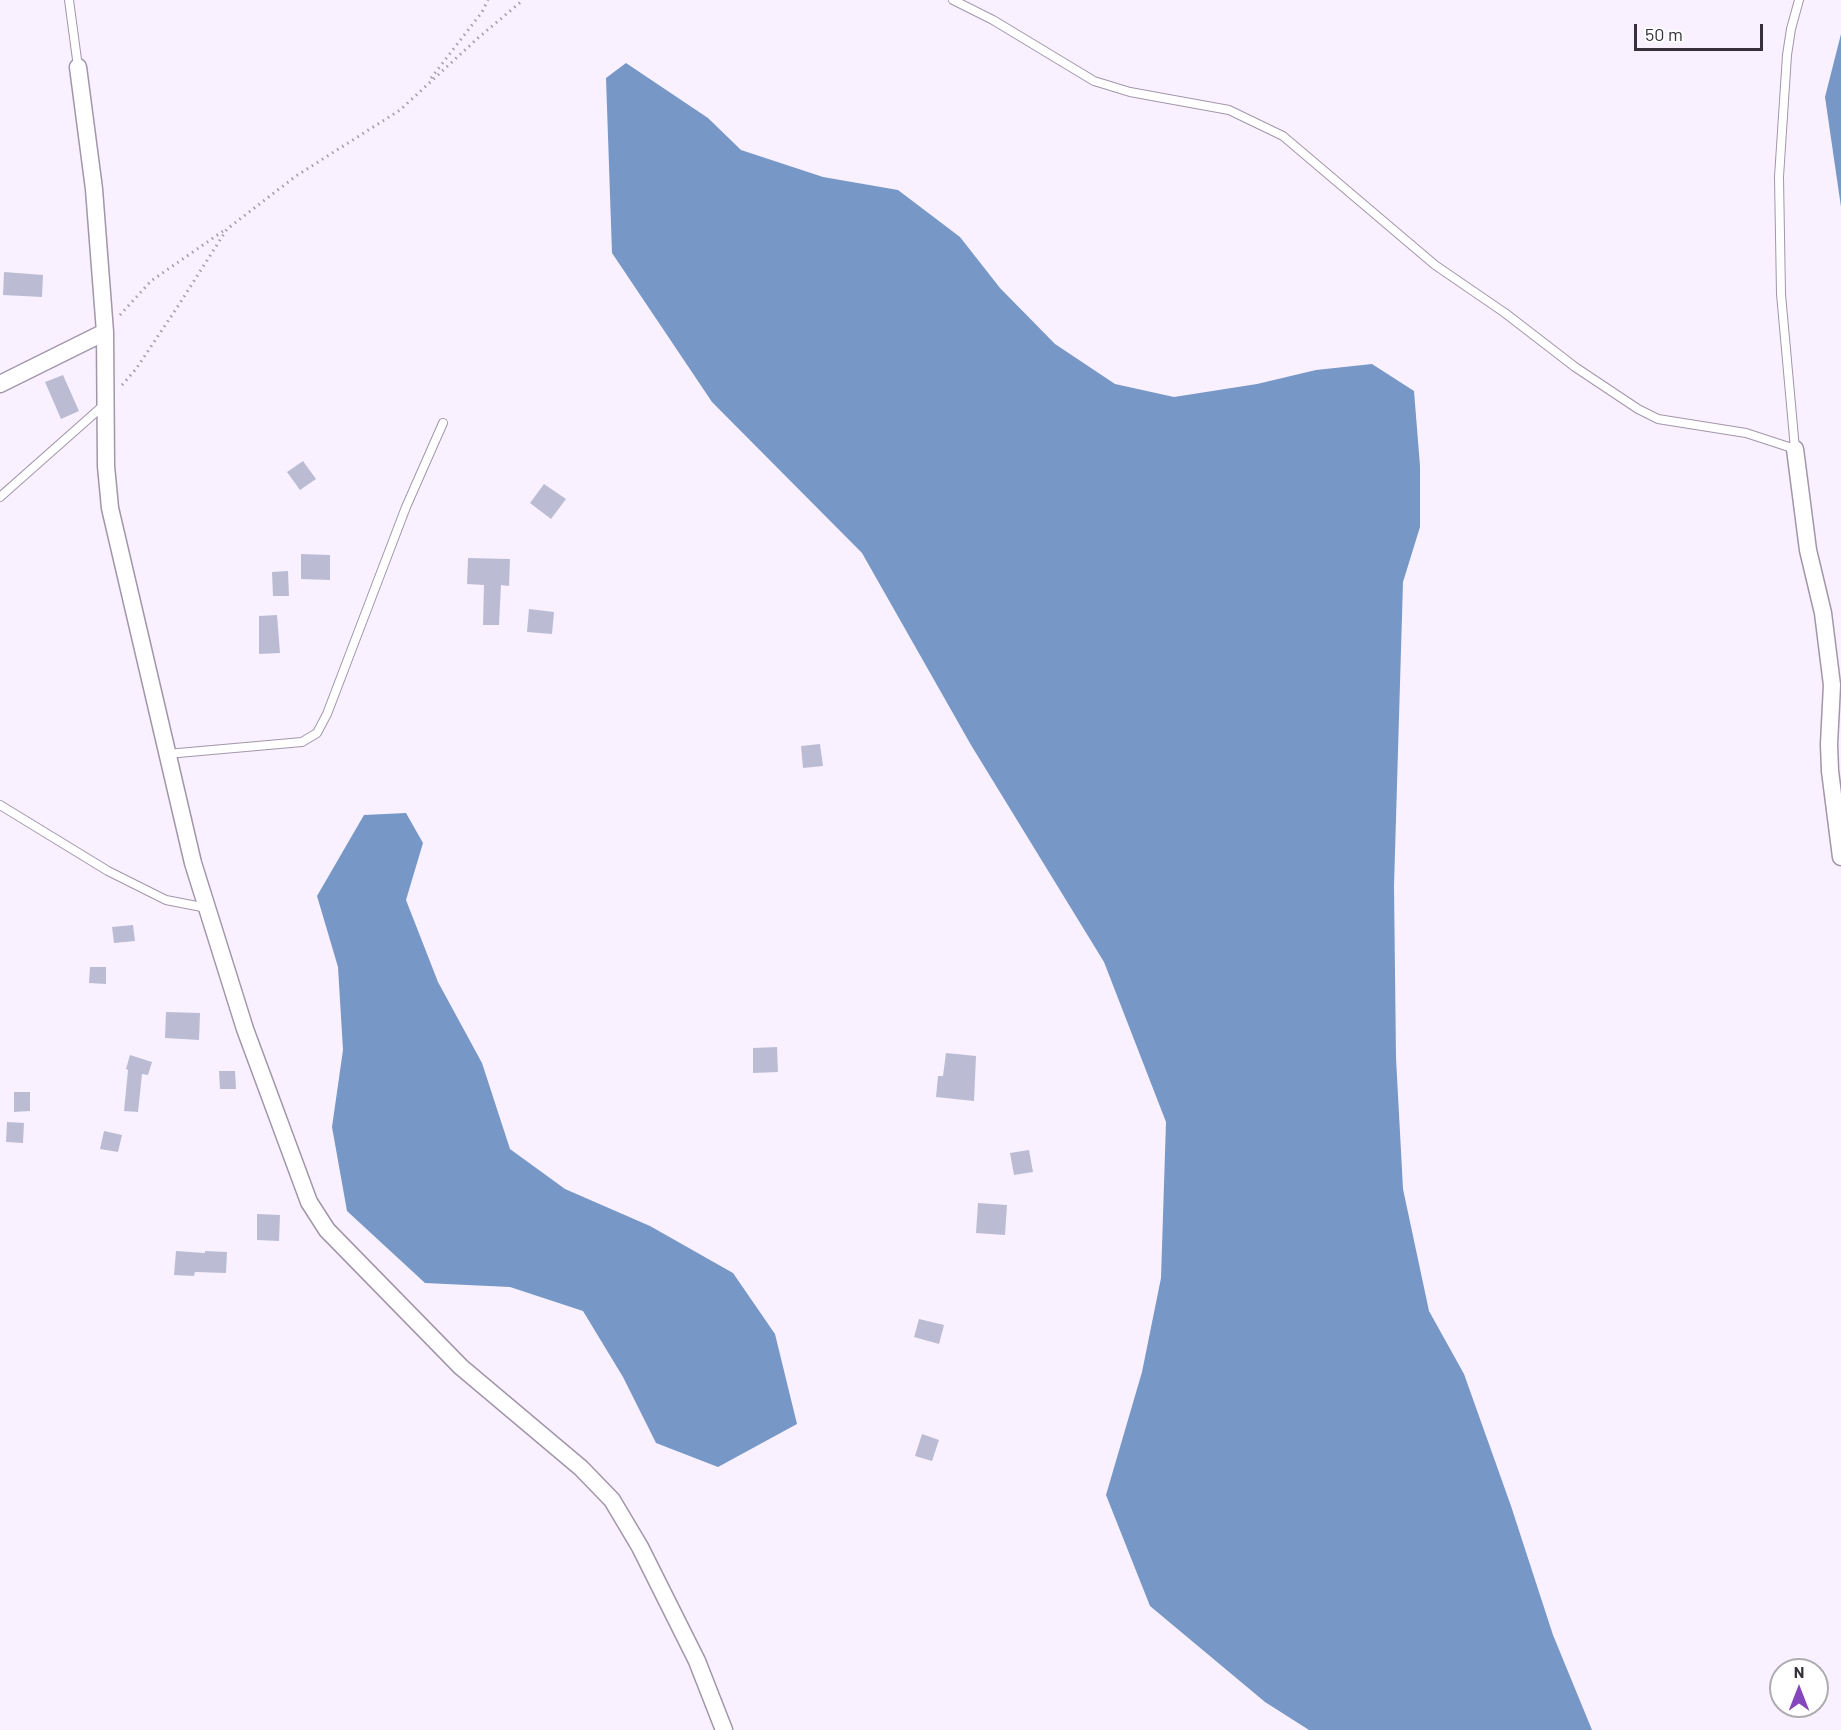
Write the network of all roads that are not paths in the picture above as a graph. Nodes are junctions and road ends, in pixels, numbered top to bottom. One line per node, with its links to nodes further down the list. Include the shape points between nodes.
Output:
1 (69, 0): 4 (lane)
2 (953, 0): 9 (lane, via 1094,81 1130,92 1230,110 1283,136 1435,265 1638,409 1658,419 1746,433)
3 (1799, 0): 9 (lane, via 1787,55 1779,177 1781,294)
4 (78, 67): 5 (street, via 94,189)
5 (105, 332): 6 (street); 7 (street)
6 (0, 384)
7 (105, 404): 10 (lane); 11 (street, via 110,508)
8 (443, 423): 11 (lane, via 317,733 302,742)
9 (1795, 449): 13 (street, via 1808,550 1823,613 1831,673 1830,771)
10 (0, 497)
11 (167, 754): 14 (street)
12 (0, 805): 14 (lane, via 108,871 166,900)
13 (1841, 857)
14 (207, 908): 15 (street, via 245,1029 309,1202 327,1230 461,1367 581,1468 612,1500 640,1546)
15 (724, 1730)

